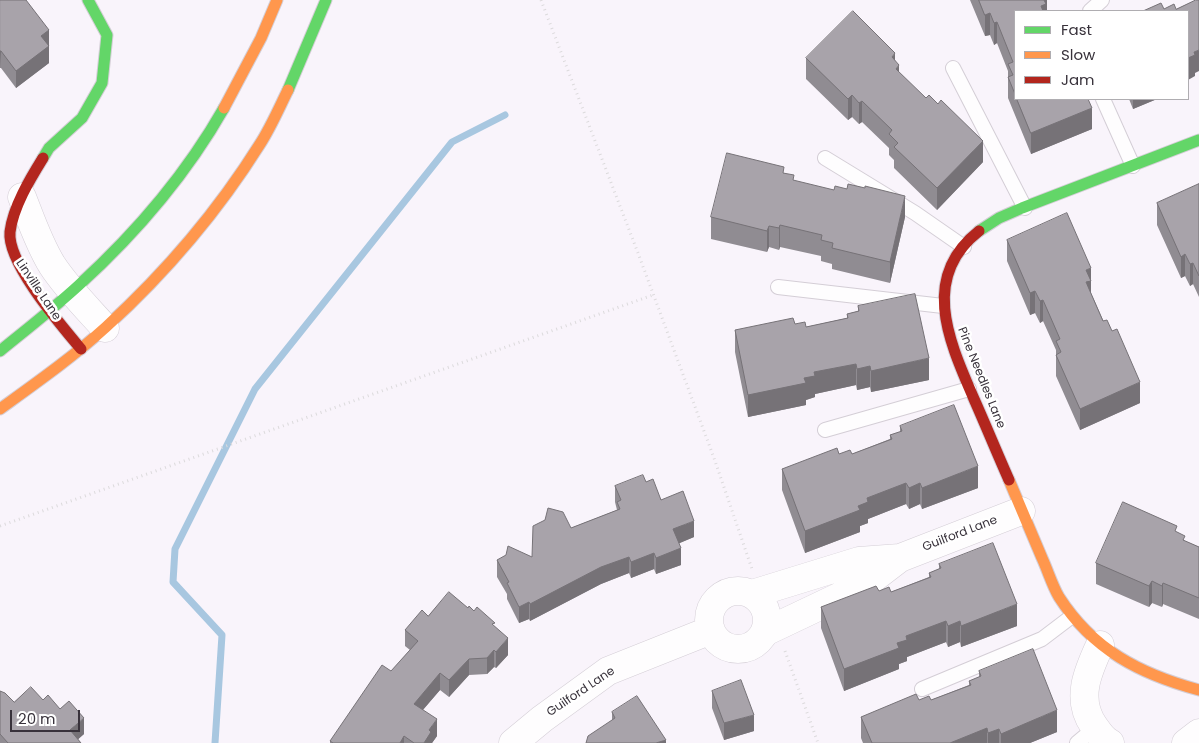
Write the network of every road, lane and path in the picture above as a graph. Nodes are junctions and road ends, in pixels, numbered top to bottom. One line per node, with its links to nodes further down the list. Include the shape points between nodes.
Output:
1 (88, 0): 12 (street, Linville Lane, via 107,35 102,84 82,118 49,148)
2 (277, 0): 16 (street, via 244,72 210,130 165,193 126,239)
3 (326, 0): 20 (street, via 288,91 239,175 163,271)
4 (541, 0): 17 (path)
5 (1102, 0): 6 (lane)
6 (1091, 10)
7 (953, 68): 13 (lane)
8 (1103, 100): 11 (lane)
9 (1199, 140): 11 (street, Pine Needles Lane)
10 (825, 158): 14 (lane, via 915,212)
11 (1133, 166): 13 (street, Pine Needles Lane)
12 (22, 197): 16 (street, Linville Lane, via 43,248); 19 (street, Linville Lane, via 10,234 15,254 27,278)
13 (1025, 208): 14 (street, Pine Needles Lane, via 982,228)
14 (964, 247): 18 (street, Pine Needles Lane, via 950,270)
15 (778, 287): 18 (lane)
16 (72, 292): 19 (street); 20 (street, Linville Lane)
17 (653, 295): 27 (path); 29 (path, via 714,458)
18 (943, 306): 23 (street, Pine Needles Lane, via 952,348)
19 (49, 310): 21 (street, Linville Lane); 22 (street)
20 (105, 328): 21 (street)
21 (81, 349): 24 (street)
22 (0, 351)
23 (969, 389): 25 (lane); 26 (street, Pine Needles Lane)
24 (0, 409)
25 (825, 430)
26 (1021, 510): 28 (street, Guilford Lane); 30 (street, Pine Needles Lane)
27 (0, 526)
28 (900, 558): 29 (street, Guilford Lane, via 859,561); 32 (street, Guilford Lane, via 866,584)
29 (752, 582): 31 (street, Guilford Lane, via 744,591 719,598 710,613); 32 (street)
30 (1071, 617): 33 (street, Pine Needles Lane); 34 (lane, via 1042,639)
31 (711, 630): 32 (street, Guilford Lane, via 716,639 733,648 742,649 760,640); 38 (street, Guilford Lane, via 608,671)
32 (774, 639): 39 (path)
33 (1100, 644): 35 (street, Pine Needles Lane, via 1150,676); 37 (street, via 1083,691)
34 (922, 689)
35 (1199, 690)
36 (1199, 734): 40 (street)
37 (1094, 738)
38 (514, 743)
39 (818, 743)
40 (1186, 743)

